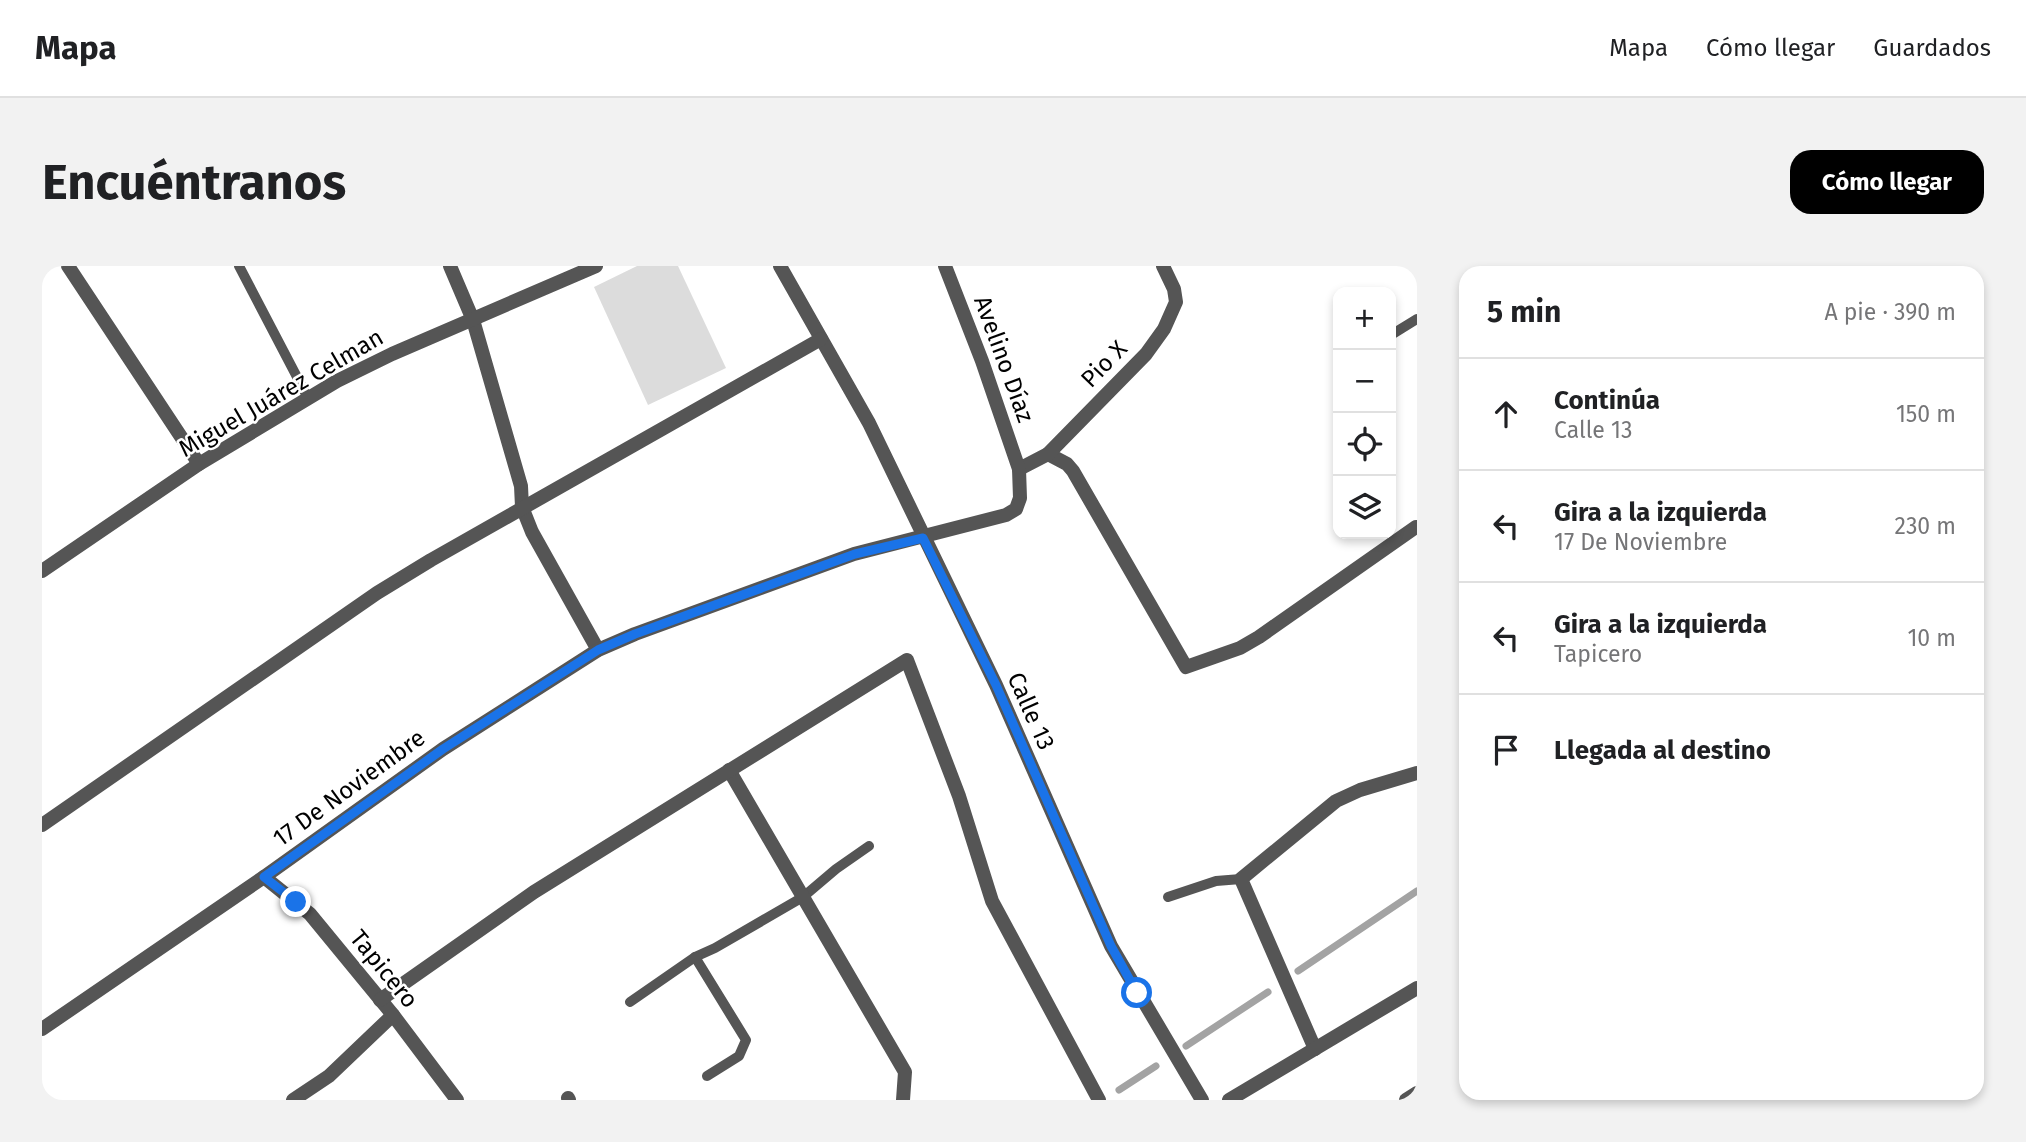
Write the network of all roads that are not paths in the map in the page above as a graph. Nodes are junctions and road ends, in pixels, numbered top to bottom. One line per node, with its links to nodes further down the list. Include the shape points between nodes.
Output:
1 (68, 266): 14 (street)
2 (239, 266): 12 (lane)
3 (450, 266): 9 (street)
4 (597, 266): 9 (street, Miguel Juárez Celman)
5 (780, 266): 11 (street, Calle 13)
6 (945, 266): 15 (street, Avelino Díaz)
7 (1163, 266): 13 (street, Pio X, via 1176,302 1164,329 1146,354)
8 (1417, 319): 10 (lane)
9 (473, 320): 12 (street, Miguel Juárez Celman, via 362,368); 16 (street, via 521,486)
10 (1396, 332)
11 (821, 339): 16 (street); 18 (street, Calle 13, via 869,424)
12 (308, 398): 14 (street, Miguel Juárez Celman)
13 (1048, 454): 15 (street, Pio X); 17 (street, via 1073,471 1186,667 1259,637)
14 (198, 464): 19 (street, Miguel Juárez Celman)
15 (1019, 469): 18 (street, 17 De Noviembre, via 1016,509)
16 (522, 507): 20 (street); 23 (street, via 377,593)
17 (1416, 527)
18 (923, 538): 20 (street, 17 De Noviembre, via 855,554); 42 (street, Calle 13, via 996,685 1111,946)
19 (42, 572)
20 (598, 650): 25 (street, 17 De Noviembre, via 443,749)
21 (729, 770): 27 (street); 31 (street, via 534,892); 41 (street, via 907,660 959,796 992,901)
22 (1417, 773): 26 (street, via 1336,801)
23 (42, 825)
24 (869, 846): 27 (lane)
25 (264, 877): 31 (street, Tapicero, via 310,914); 34 (street, 17 De Noviembre)
26 (1241, 879): 28 (lane, via 1216,881); 35 (street)
27 (803, 897): 29 (lane); 40 (street, via 905,1072)
28 (1168, 897)
29 (695, 957): 32 (lane); 36 (lane, via 746,1040 739,1056)
30 (1417, 988): 35 (street)
31 (380, 1000): 33 (street, Tapicero)
32 (630, 1002)
33 (393, 1015): 38 (street, via 329,1076); 39 (street, Tapicero)
34 (42, 1028)
35 (1315, 1049): 43 (street)
36 (706, 1076)
37 (1417, 1093): 44 (street)
38 (293, 1100)
39 (457, 1100)
40 (903, 1100)
41 (1099, 1100)
42 (1202, 1100)
43 (1229, 1100)
44 (1406, 1100)

